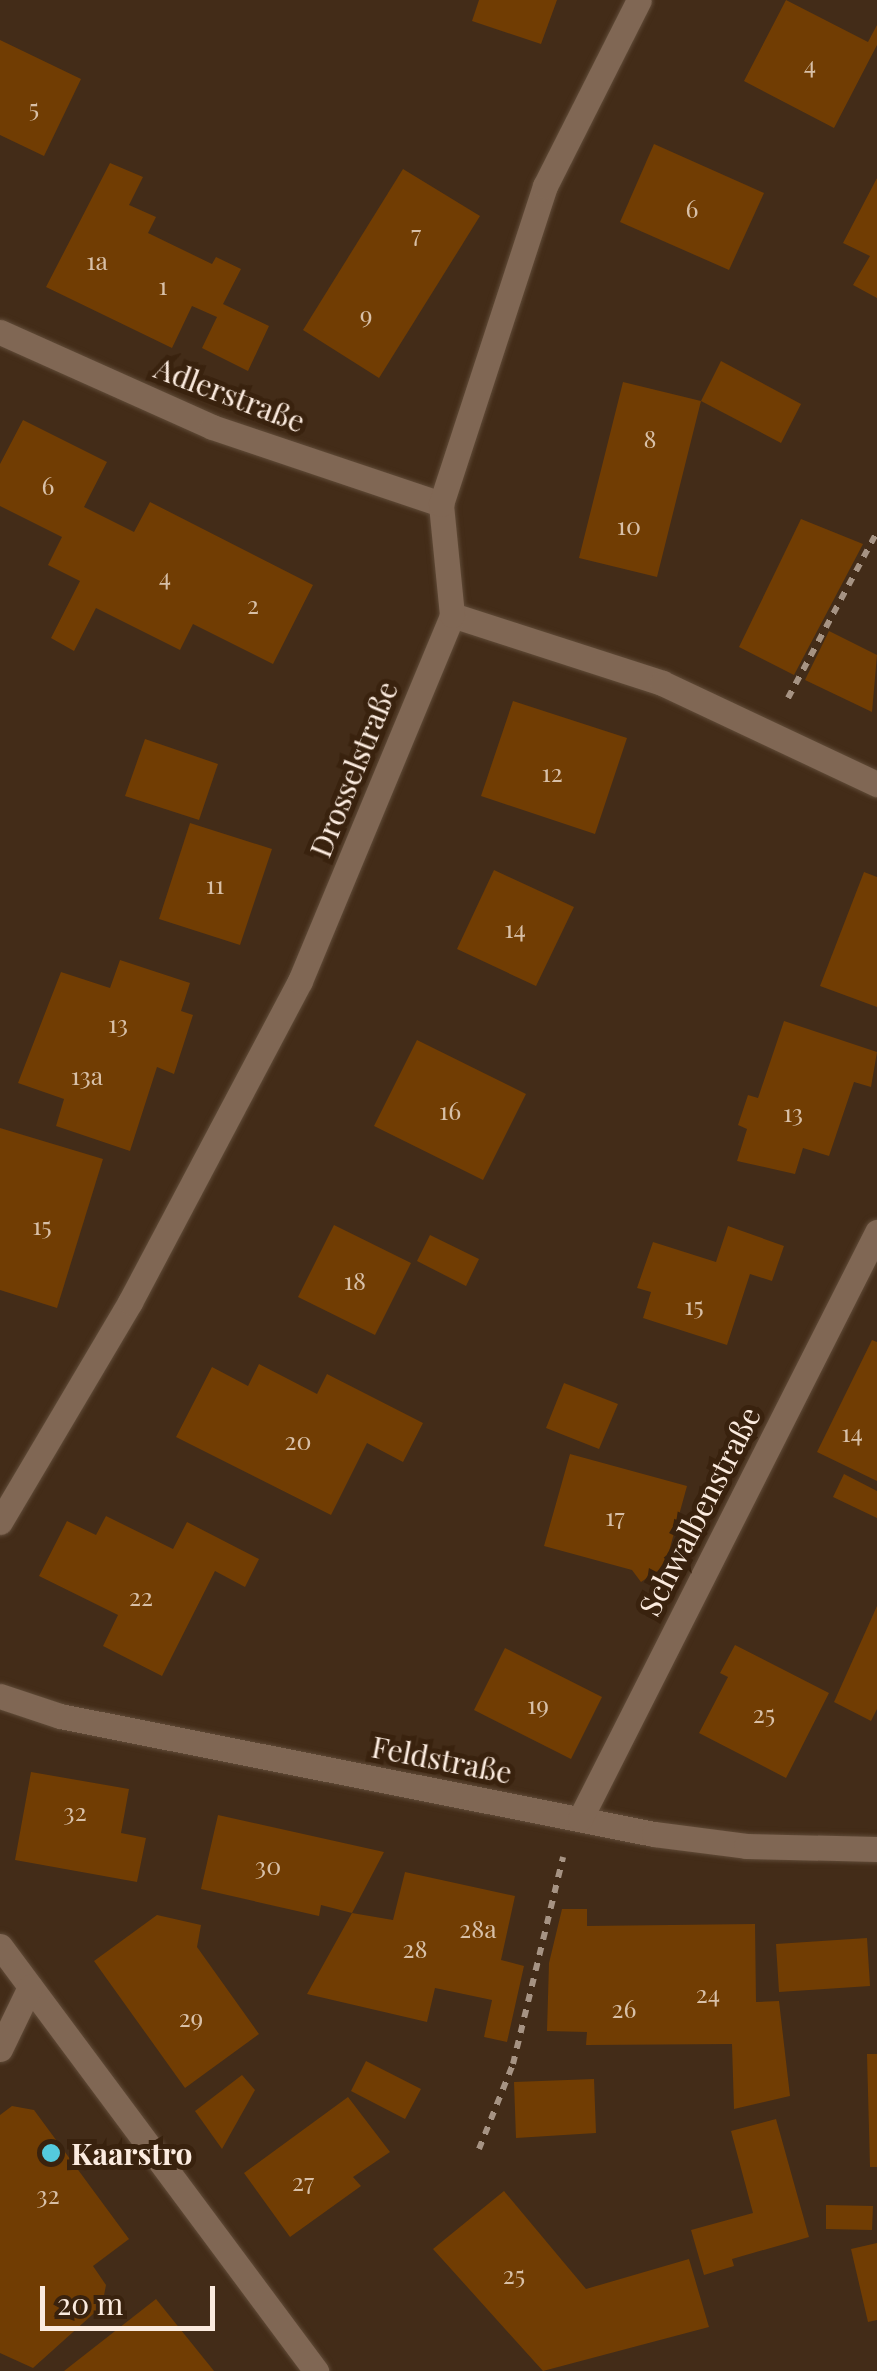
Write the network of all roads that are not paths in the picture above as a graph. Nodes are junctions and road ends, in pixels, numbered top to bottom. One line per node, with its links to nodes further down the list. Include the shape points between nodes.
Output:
1 (638, 0): 3 (street, Drosselstraße, via 545,186)
2 (0, 332): 3 (street, Adlerstraße, via 212,427)
3 (441, 504): 4 (street, Drosselstraße)
4 (452, 615): 5 (street, via 662,683); 7 (street, Drosselstraße, via 300,982 130,1302)
5 (877, 784)
6 (877, 1232): 9 (street, Schwalbenstraße)
7 (0, 1522)
8 (0, 1696): 9 (street, Feldstraße, via 60,1716)
9 (580, 1819): 10 (street, Feldstraße, via 701,1842)
10 (877, 1849)
11 (0, 1946): 12 (street)
12 (30, 1988): 13 (street); 14 (street)
13 (0, 2049)
14 (316, 2371)

